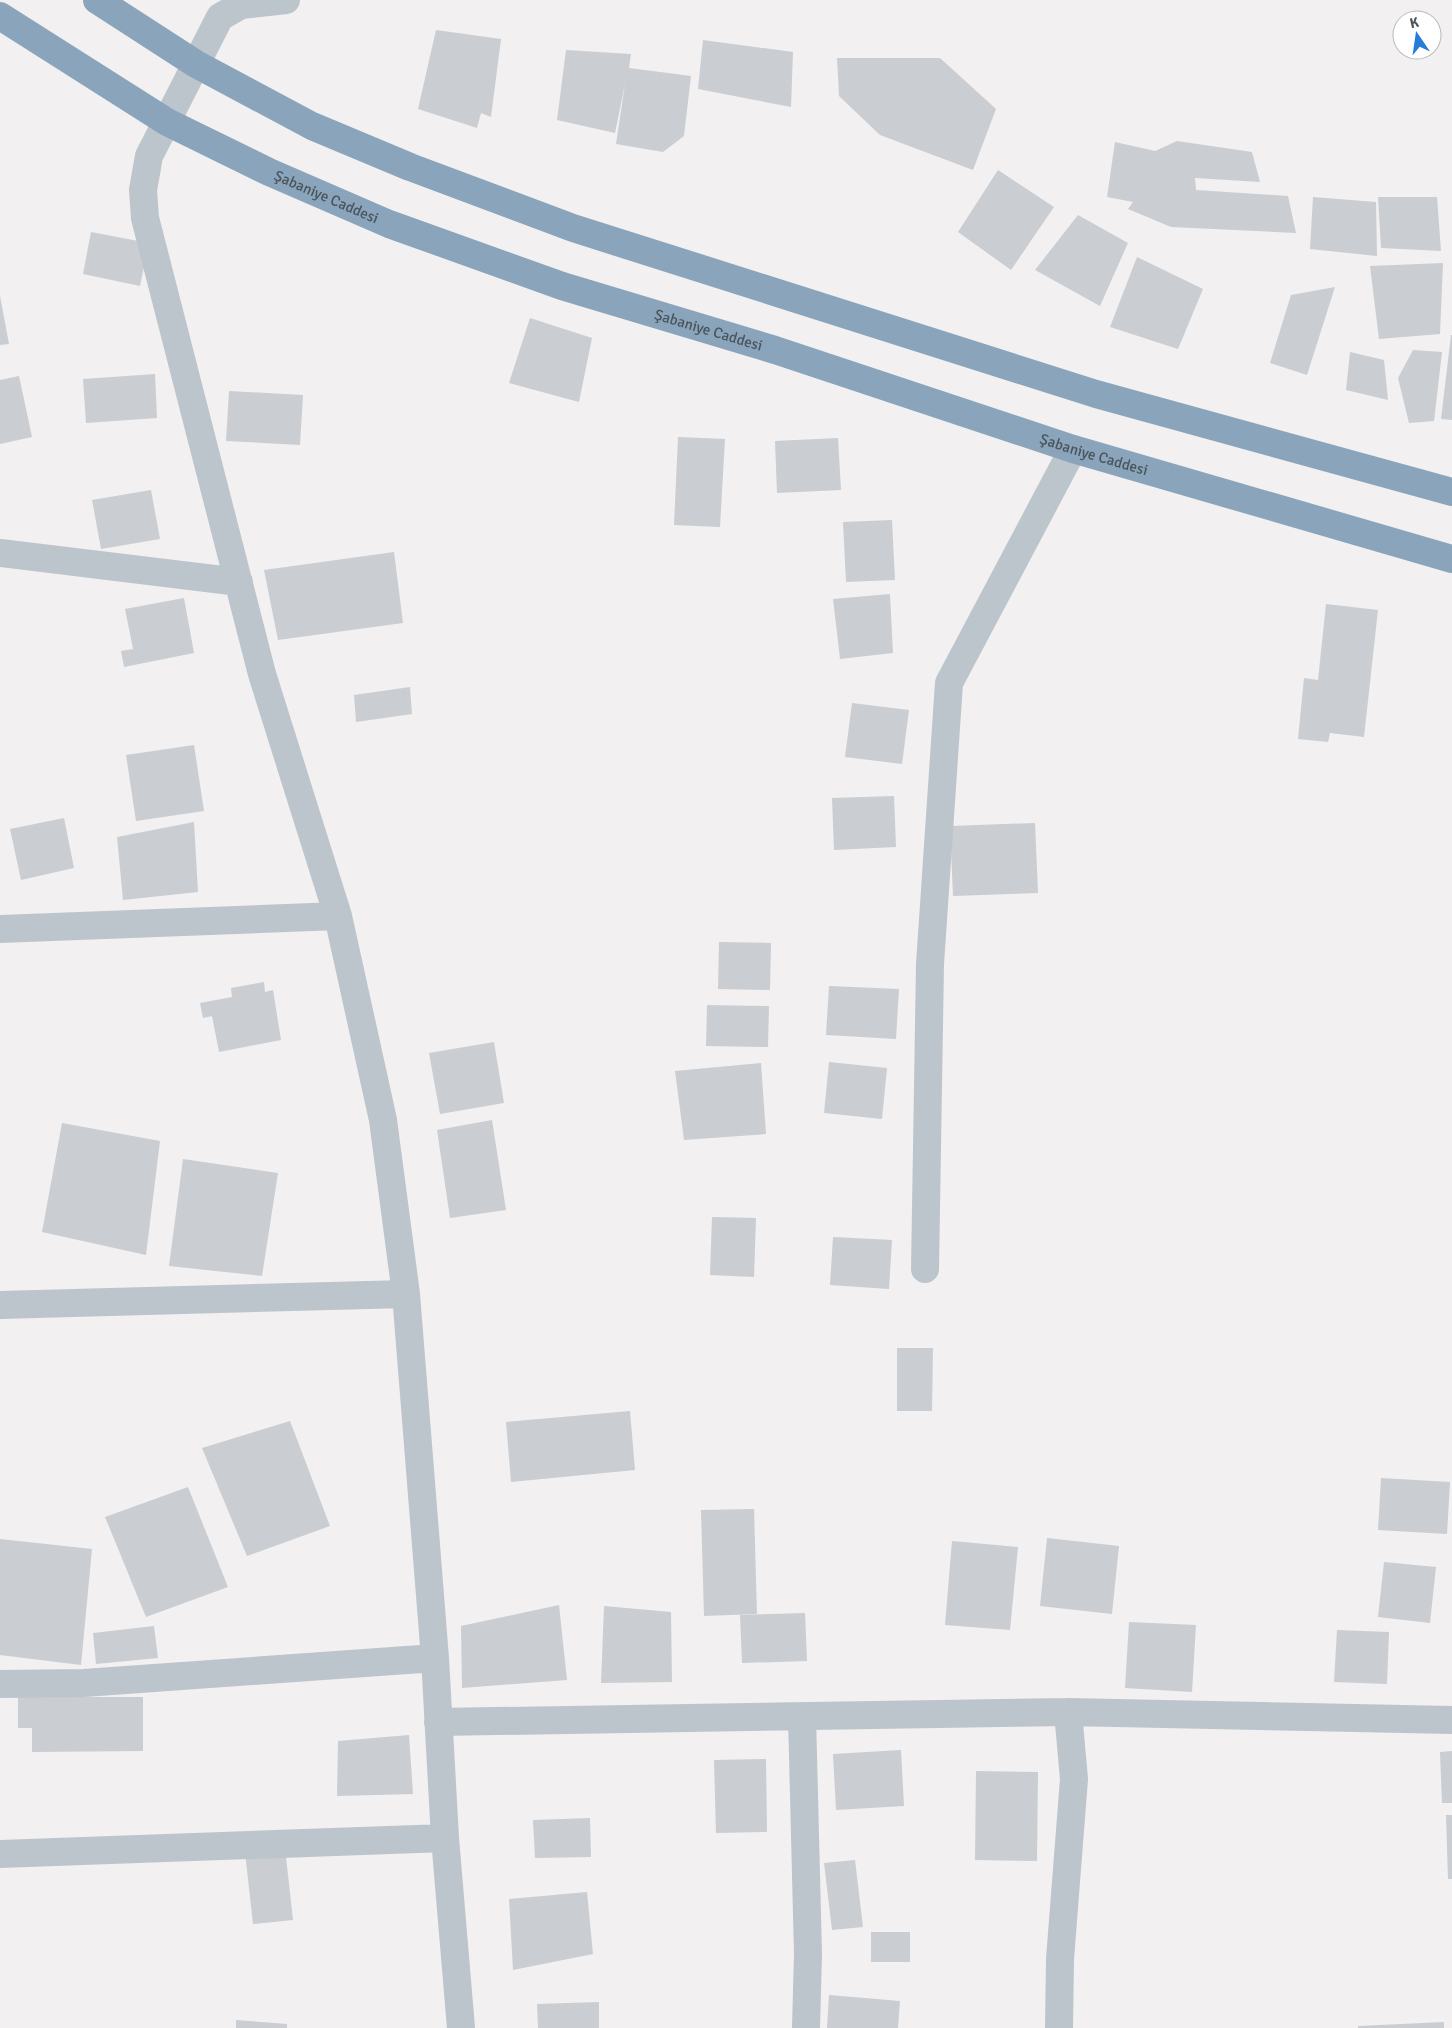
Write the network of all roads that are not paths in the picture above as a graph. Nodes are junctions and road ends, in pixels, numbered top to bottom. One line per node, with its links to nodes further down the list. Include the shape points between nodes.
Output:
1 (97, 0): 4 (highway)
2 (286, 0): 4 (street, via 241,5 220,17)
3 (0, 16): 5 (highway, Şabaniye Caddesi)
4 (196, 64): 5 (street); 7 (highway, via 312,126 410,167 573,228 1096,394)
5 (167, 122): 6 (highway, Şabaniye Caddesi, via 269,172 389,224 562,286 775,350); 10 (street, via 149,156 143,190 145,218)
6 (1073, 449): 9 (highway, Şabaniye Caddesi); 13 (street, via 949,683 930,964)
7 (1452, 492)
8 (0, 553): 10 (street)
9 (1452, 558)
10 (239, 582): 11 (street, via 262,674)
11 (338, 916): 12 (street); 14 (street, via 383,1120)
12 (0, 929)
13 (925, 1269)
14 (406, 1294): 15 (street); 16 (street)
15 (0, 1305)
16 (435, 1658): 17 (street, via 84,1683); 21 (street)
17 (0, 1684)
18 (1068, 1712): 19 (street); 20 (street); 26 (street, via 1074,1780 1060,1959)
19 (802, 1716): 21 (street); 25 (street, via 808,1954)
20 (1452, 1720)
21 (438, 1722): 22 (street)
22 (445, 1838): 23 (street); 24 (street)
23 (0, 1854)
24 (461, 2028)
25 (806, 2028)
26 (1059, 2028)

